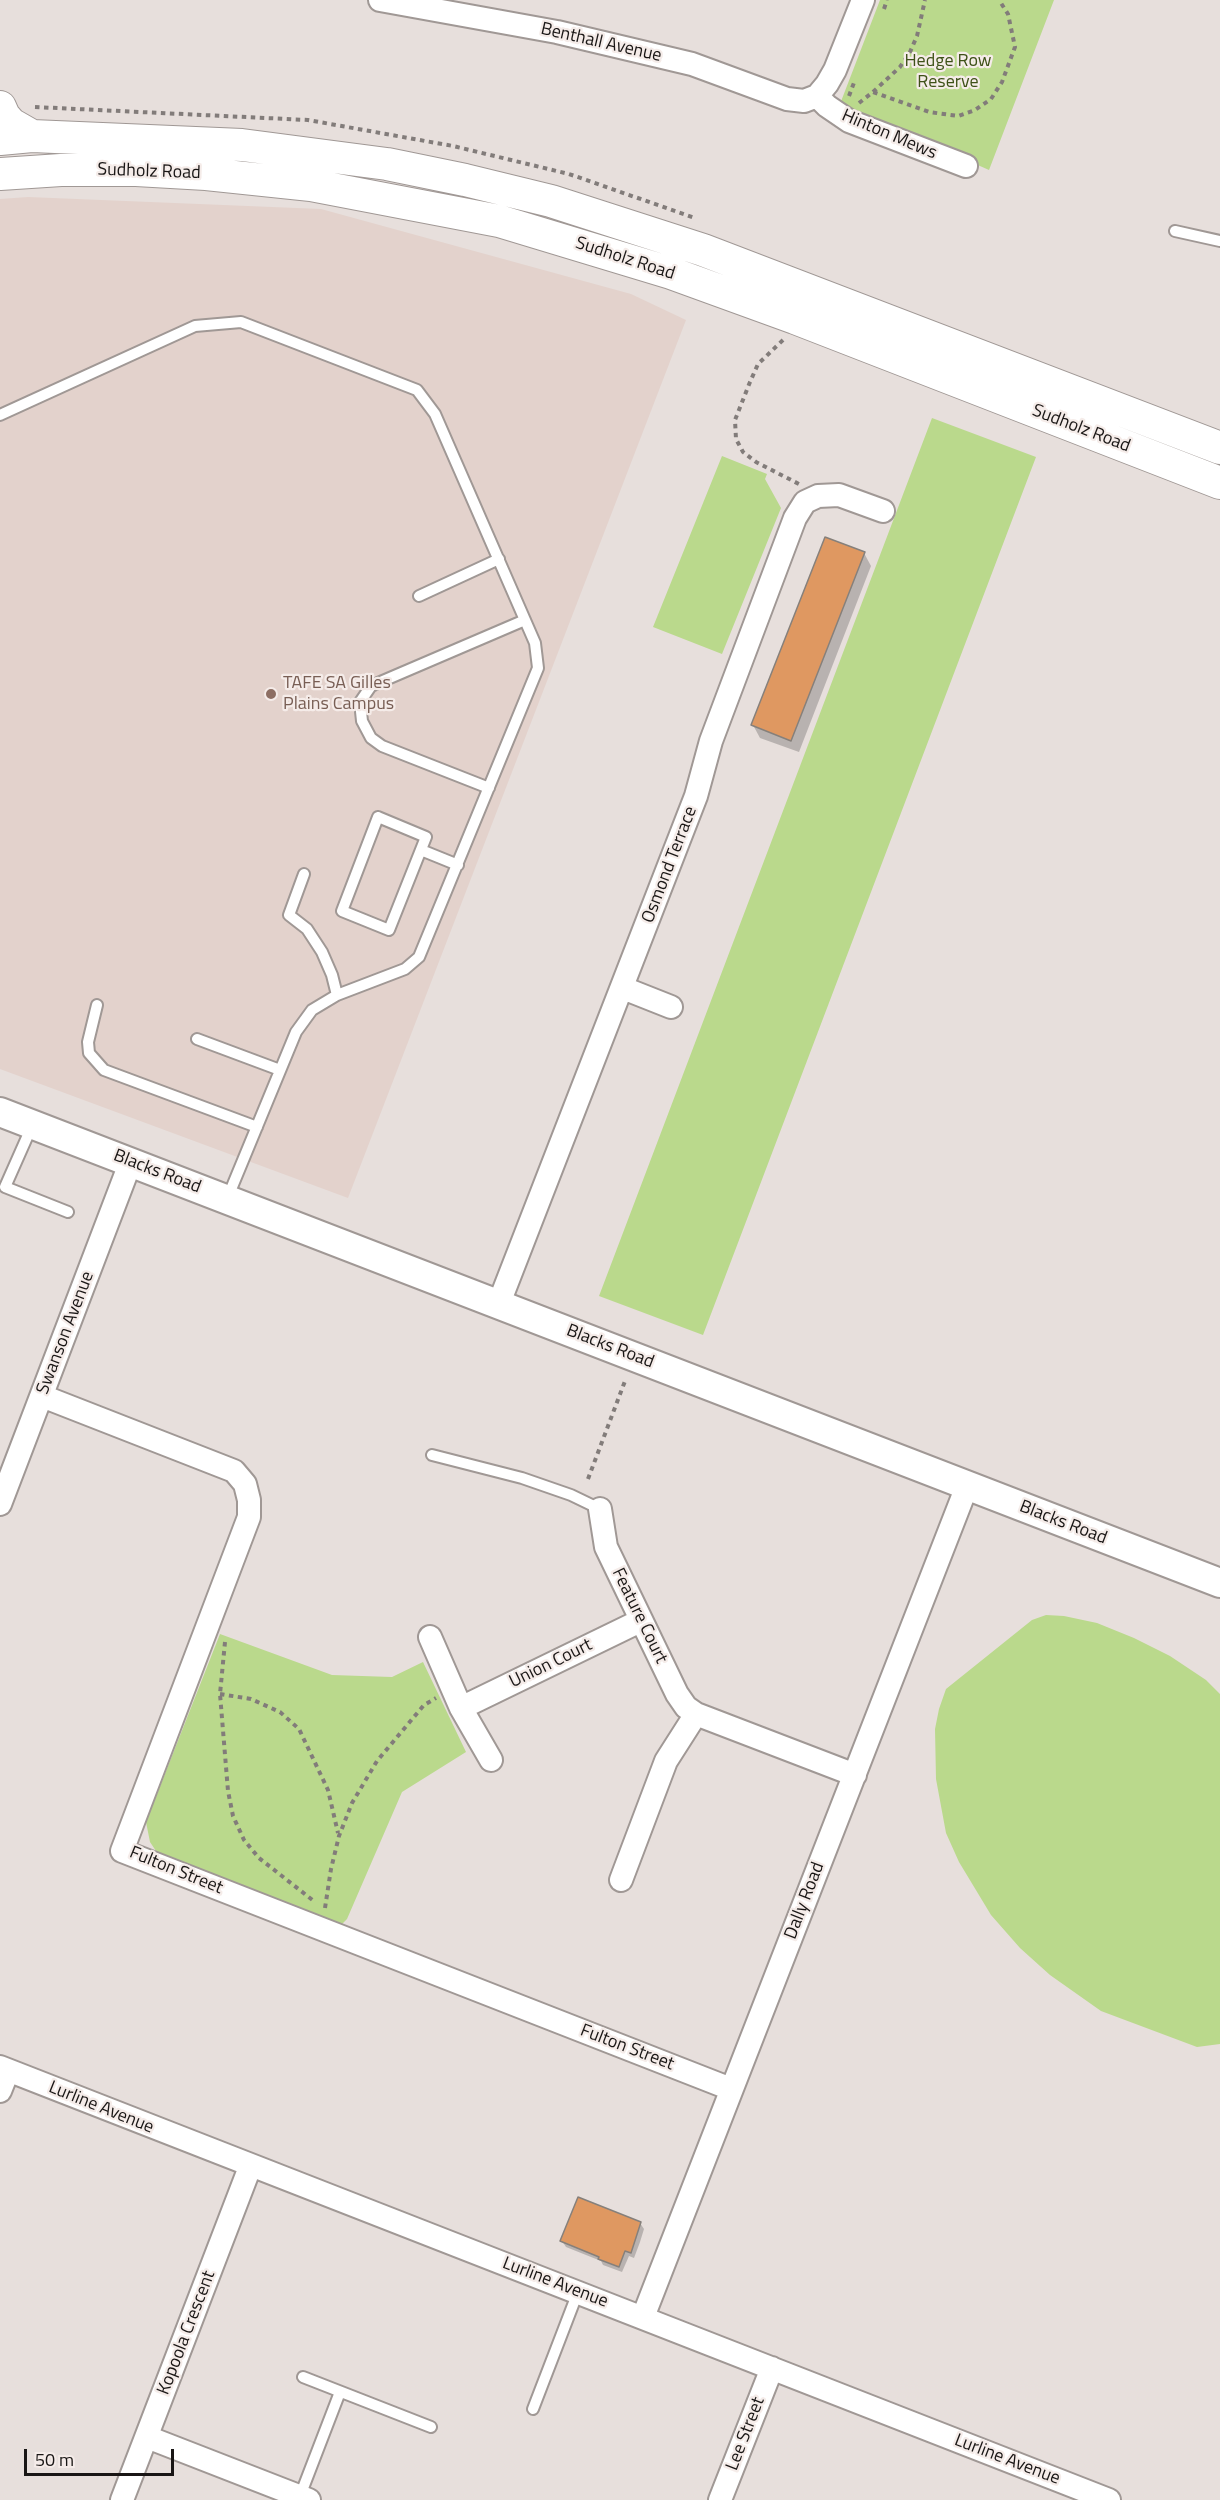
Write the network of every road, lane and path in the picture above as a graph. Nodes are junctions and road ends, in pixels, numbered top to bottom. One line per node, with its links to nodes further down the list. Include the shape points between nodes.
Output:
1 (380, 0): 6 (street, Benthall Avenue, via 557,32 692,64 786,99)
2 (862, 0): 6 (street, via 835,70)
3 (925, 0): 5 (path, via 918,36 910,52)
4 (999, 0): 5 (path, via 1008,14 1015,46 1002,82 991,99 958,116 940,116)
5 (873, 92): 7 (path, via 861,103)
6 (817, 96): 11 (street, Hinton Mews, via 849,121)
7 (852, 105)
8 (0, 107): 9 (main road, via 11,124)
9 (32, 136): 10 (main road, Sudholz Road); 17 (main road, Sudholz Road, via 242,145 341,157 454,177 540,199 703,250)
10 (0, 139)
11 (966, 166)
12 (0, 174): 18 (main road, Sudholz Road, via 136,170 206,174 311,185 499,221 671,273 795,318)
13 (1176, 231): 14 (lane)
14 (1220, 242)
15 (788, 334): 19 (path, via 758,364 735,420 736,439 743,452 756,462 800,483)
16 (0, 415): 21 (lane, via 195,326 241,322 417,390 435,414)
17 (1220, 448)
18 (1220, 483)
19 (805, 502): 20 (street, via 818,496 839,495); 28 (street, Osmond Terrace, via 795,518 723,708 696,796)
20 (883, 510)
21 (499, 559): 22 (lane); 23 (lane)
22 (418, 596)
23 (525, 620): 24 (lane, via 535,643 538,668); 24 (lane, via 371,687 360,702 362,721 371,738 382,746)
24 (489, 788): 26 (lane)
25 (421, 850): 25 (lane, via 389,930 342,911 378,818 426,837); 26 (lane)
26 (458, 865): 29 (lane, via 419,957 405,969)
27 (304, 874): 29 (lane, via 289,915 307,930 322,952)
28 (622, 988): 31 (street); 40 (street, Osmond Terrace)
29 (337, 995): 33 (lane, via 312,1010 296,1032)
30 (96, 1005): 36 (lane, via 88,1042 90,1053 104,1070)
31 (671, 1007)
32 (197, 1039): 33 (lane)
33 (280, 1070): 36 (lane)
34 (0, 1112): 35 (street, Blacks Road)
35 (33, 1124): 37 (street, Blacks Road); 39 (lane, via 4,1188)
36 (257, 1126): 38 (lane)
37 (131, 1161): 38 (street, Blacks Road); 42 (street, Swanson Avenue)
38 (227, 1199): 40 (street, Blacks Road)
39 (68, 1212)
40 (499, 1303): 45 (street, Blacks Road)
41 (625, 1381): 44 (path)
42 (42, 1396): 46 (street, Swanson Avenue); 63 (street, Fulton Street, via 234,1471 245,1484 249,1500 249,1517 122,1851)
43 (432, 1455): 47 (lane, via 522,1478)
44 (588, 1479)
45 (968, 1486): 48 (street, Blacks Road); 57 (street, Dally Road)
46 (0, 1504)
47 (600, 1509): 49 (street, Feature Court, via 606,1547)
48 (1220, 1583)
49 (640, 1620): 54 (street, Union Court); 55 (street, Feature Court, via 677,1694)
50 (226, 1636): 52 (path)
51 (430, 1637): 54 (street)
52 (220, 1694): 58 (path, via 251,1699 280,1712 298,1729 328,1790); 60 (path, via 228,1791 233,1816 244,1840 283,1879)
53 (439, 1697): 58 (path, via 424,1705 377,1761 352,1803)
54 (461, 1708): 56 (street)
55 (696, 1714): 57 (street, Feature Court); 59 (street, via 666,1761)
56 (491, 1760)
57 (855, 1775): 63 (street, Dally Road)
58 (339, 1836): 60 (path)
59 (621, 1880)
60 (325, 1908): 61 (path)
61 (333, 1912)
62 (3, 2076): 64 (street, Lurline Avenue)
63 (731, 2089): 66 (street, Dally Road)
64 (250, 2167): 65 (street, Lurline Avenue); 72 (street, Kopoola Crescent)
65 (578, 2292): 66 (street, Lurline Avenue); 70 (lane)
66 (643, 2317): 67 (street, Lurline Avenue)
67 (772, 2368): 75 (street, Lee Street); 76 (street, Lurline Avenue)
68 (303, 2377): 69 (lane)
69 (340, 2392): 71 (lane); 73 (lane)
70 (533, 2409)
71 (431, 2427)
72 (147, 2437): 73 (street); 74 (street, Kopoola Crescent)
73 (304, 2498)
74 (122, 2500)
75 (720, 2500)
76 (1109, 2500)

